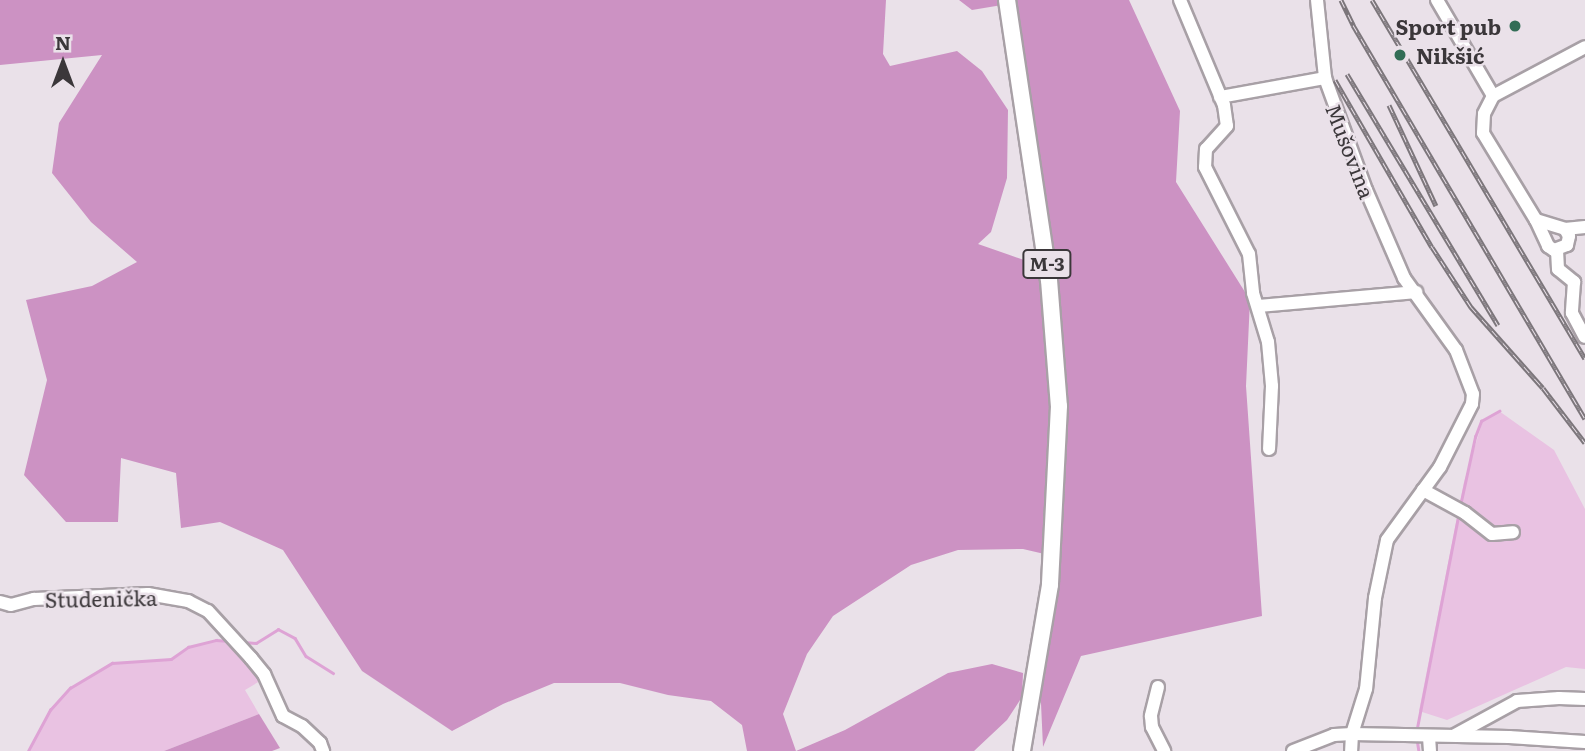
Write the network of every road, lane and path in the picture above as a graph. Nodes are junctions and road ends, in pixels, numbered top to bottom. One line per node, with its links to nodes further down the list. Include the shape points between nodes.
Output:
1 (1007, 0): 26 (main road, M-3, via 1050,285 1059,406 1051,585)
2 (1181, 0): 8 (street)
3 (1317, 0): 6 (street, Mušovina)
4 (1437, 0): 7 (street)
5 (1585, 47): 7 (street)
6 (1325, 78): 8 (street); 13 (street, Mušovina, via 1366,190 1404,278)
7 (1493, 96): 9 (street, via 1483,114 1483,133)
8 (1220, 97): 14 (street, via 1227,125 1206,149 1205,167 1249,254)
9 (1536, 220): 11 (street); 12 (street, via 1548,246)
10 (1585, 226): 11 (street)
11 (1565, 229): 12 (street, via 1567,245)
12 (1557, 250): 15 (street, via 1559,269 1574,282 1572,313)
13 (1416, 292): 14 (street); 17 (street, Mušovina, via 1456,350 1473,394 1440,467)
14 (1259, 306): 16 (street, via 1272,386)
15 (1584, 334)
16 (1269, 449)
17 (1423, 490): 18 (street, via 1492,534); 22 (street, Mušovina, via 1387,540 1375,598 1366,689)
18 (1513, 531)
19 (0, 602): 27 (street, Studenička, via 11,606 34,599 148,594 177,597 208,611 264,674 283,716 302,726)
20 (1158, 687): 28 (street, via 1152,727)
21 (1585, 699): 24 (street, via 1517,701)
22 (1352, 734): 23 (street); 29 (street, via 1334,735); 30 (street, Mušovina)
23 (1428, 737): 24 (street); 31 (street)
24 (1452, 737): 25 (street)
25 (1585, 742)
26 (1023, 749)
27 (323, 751)
28 (1164, 751)
29 (1293, 751)
30 (1351, 751)
31 (1430, 751)

